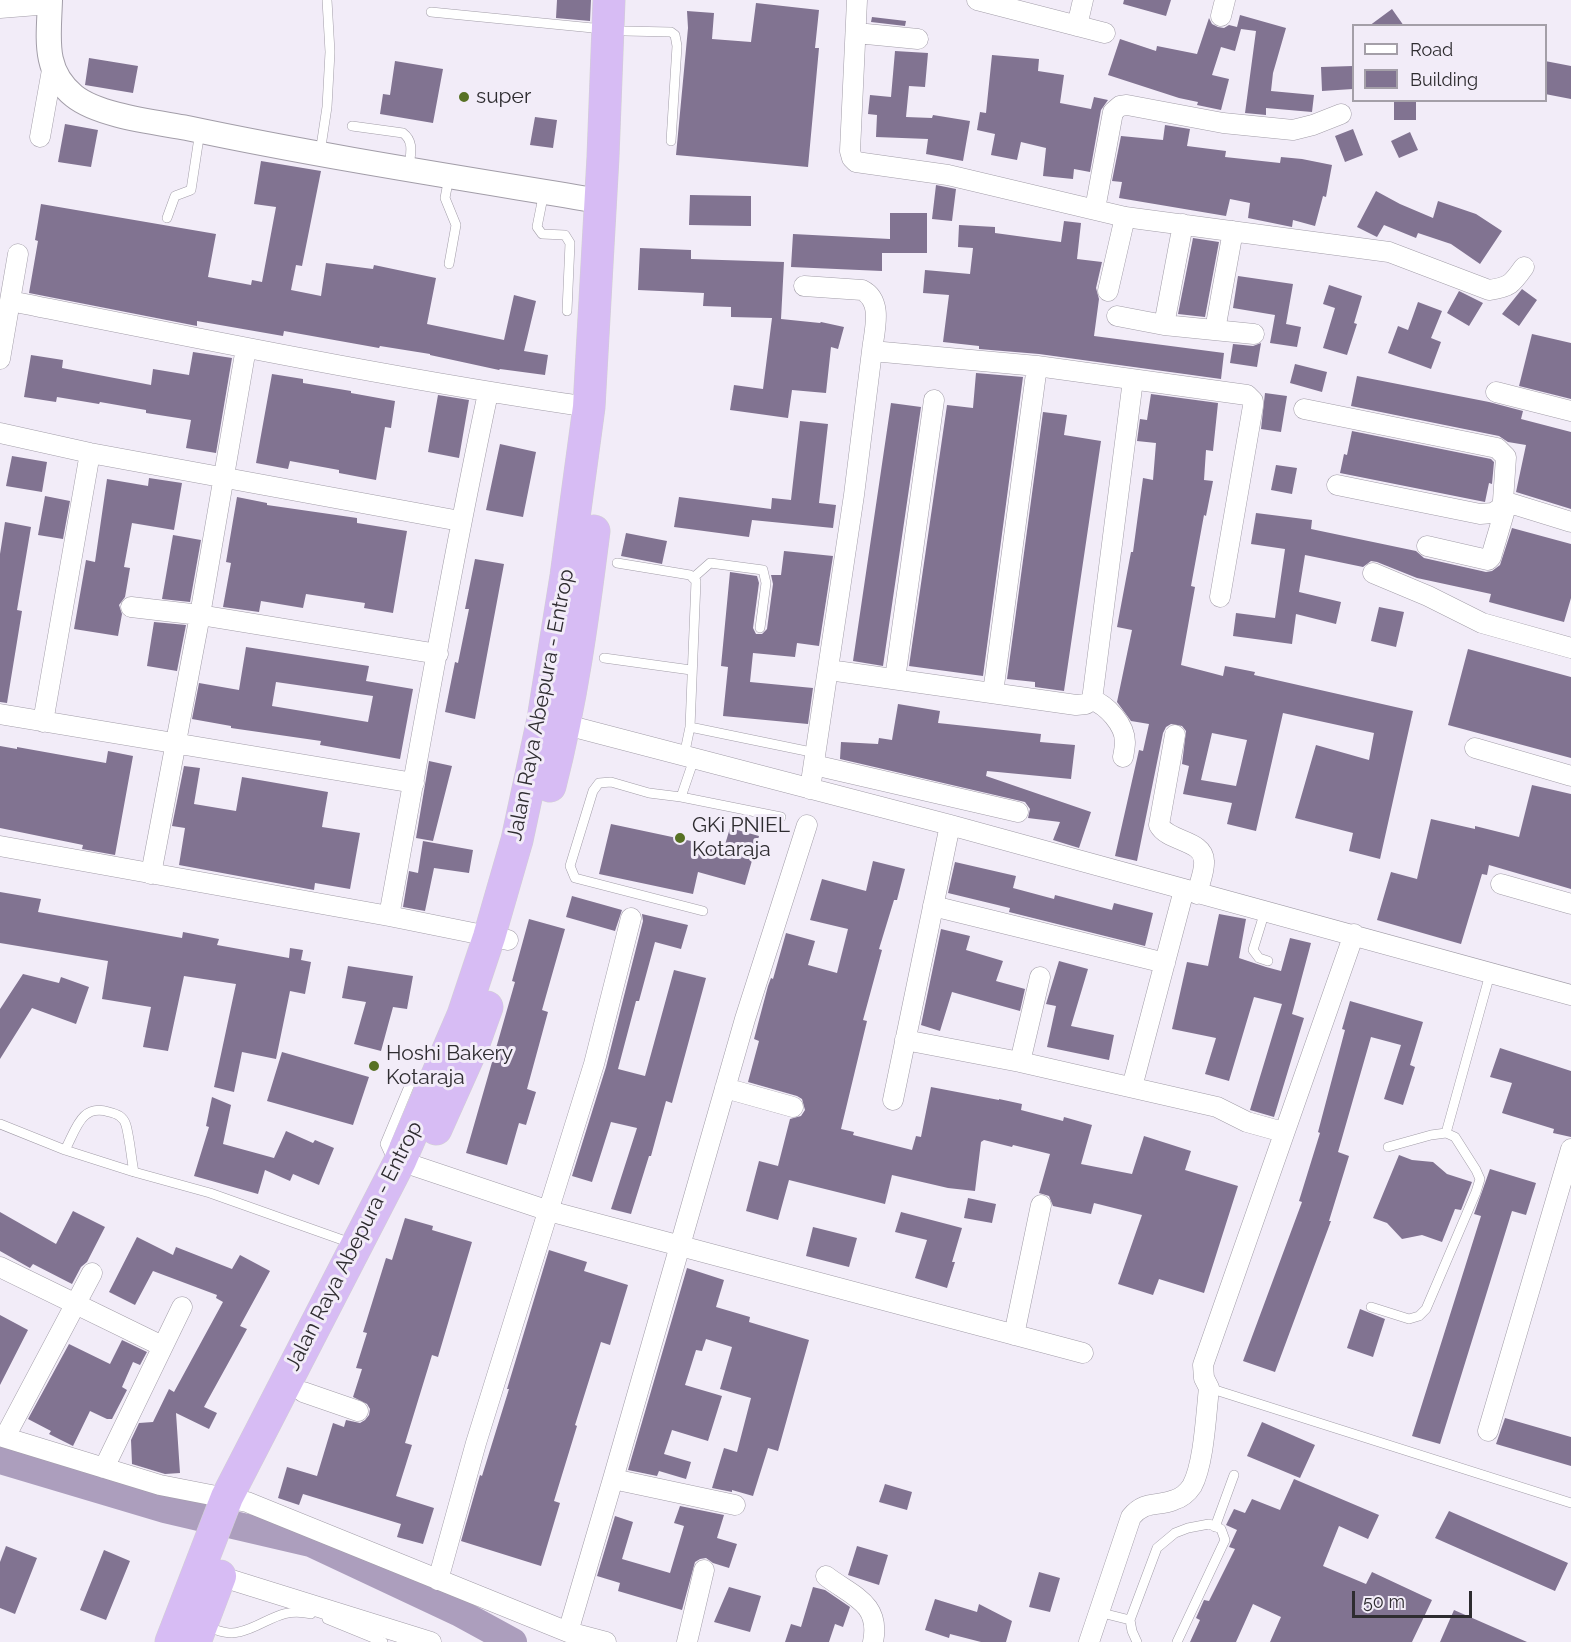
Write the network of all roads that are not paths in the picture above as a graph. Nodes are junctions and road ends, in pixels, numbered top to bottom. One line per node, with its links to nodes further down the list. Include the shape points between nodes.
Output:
1 (327, 0): 20 (lane, via 330,52)
2 (627, 0): 9 (highway)
3 (857, 0): 11 (street)
4 (977, 0): 10 (street)
5 (1083, 0): 10 (street)
6 (50, 2): 7 (street); 14 (street)
7 (0, 8)
8 (431, 12): 9 (lane)
9 (614, 20): 19 (lane, via 675,35); 24 (highway, Jalan Raya Abepura - Entrop); 77 (highway, via 619,239 610,407 580,646)
10 (1077, 26): 12 (street)
11 (856, 33): 13 (street); 25 (street, via 850,151 856,162 948,175)
12 (1105, 33)
13 (918, 39)
14 (52, 70): 17 (street, via 73,95 92,107); 18 (street)
15 (1341, 114): 25 (street, via 1293,130 1120,106 1113,112)
16 (352, 126): 21 (lane, via 409,137)
17 (200, 131): 20 (street); 27 (lane, via 191,190 176,196)
18 (40, 137)
19 (671, 141)
20 (320, 154): 21 (street)
21 (409, 170): 22 (street)
22 (448, 177): 23 (street); 31 (lane, via 445,198 456,225)
23 (544, 192): 24 (street); 36 (lane, via 537,227 542,234 565,236 570,243)
24 (600, 201): 49 (highway, Jalan Raya Abepura - Entrop)
25 (1095, 209): 26 (street)
26 (1125, 217): 28 (street); 34 (street)
27 (167, 218)
28 (1183, 224): 29 (street); 38 (street)
29 (1233, 231): 32 (street, via 1389,252 1489,290 1512,284); 39 (street)
30 (18, 254): 35 (street)
31 (449, 264)
32 (1524, 267)
33 (804, 286): 42 (street, via 869,293 876,308)
34 (1108, 291)
35 (10, 301): 41 (street); 43 (street)
36 (567, 311)
37 (1117, 315): 38 (street)
38 (1164, 324): 39 (street)
39 (1215, 330): 40 (street)
40 (1254, 334)
41 (246, 348): 47 (street); 54 (street)
42 (872, 351): 44 (street); 71 (street)
43 (0, 359)
44 (1037, 366): 45 (street); 73 (street)
45 (1133, 380): 63 (street, via 1246,395 1252,401); 74 (street)
46 (1496, 392): 51 (street)
47 (488, 393): 49 (street); 57 (street)
48 (934, 400): 72 (street)
49 (589, 407): 77 (highway, Jalan Raya Abepura - Entrop)
50 (1304, 409): 56 (street, via 1497,448 1506,458)
51 (1571, 411)
52 (0, 433): 53 (street)
53 (90, 453): 54 (street); 76 (street)
54 (223, 477): 57 (street); 65 (street)
55 (1337, 485): 56 (street, via 1480,514 1498,510)
56 (1505, 502): 58 (street); 59 (street, via 1488,560)
57 (460, 521): 68 (street)
58 (1571, 522)
59 (1427, 546)
60 (617, 563): 62 (lane)
61 (1373, 573): 67 (street, via 1482,623)
62 (693, 578): 66 (lane, via 710,563 763,570 766,583); 70 (lane, via 696,602)
63 (1220, 597)
64 (131, 607): 65 (street)
65 (200, 615): 68 (street); 80 (street)
66 (760, 628)
67 (1571, 648)
68 (438, 654): 86 (street)
69 (604, 658): 70 (lane)
70 (691, 670): 78 (lane)
71 (829, 670): 72 (street); 84 (street)
72 (895, 679): 73 (street)
73 (993, 693): 74 (street, via 1076,705)
74 (1092, 700): 82 (street, via 1107,709 1119,724 1126,740)
75 (0, 714): 76 (street)
76 (43, 722): 80 (street)
77 (554, 722): 83 (street); 104 (highway)
78 (690, 727): 83 (lane); 84 (lane)
79 (1175, 735): 96 (street, via 1159,825 1170,836 1201,852 1204,861)
80 (175, 744): 86 (street); 94 (street)
81 (1475, 748): 85 (street)
82 (1123, 757)
83 (689, 758): 87 (street); 88 (lane)
84 (815, 759): 87 (street); 89 (street)
85 (1571, 776)
86 (414, 783): 101 (street)
87 (810, 789): 92 (street)
88 (681, 797): 90 (lane); 99 (lane, via 611,782 599,783 593,791 570,866 575,878)
89 (1018, 812)
90 (781, 817)
91 (807, 825): 113 (street)
92 (950, 825): 96 (street); 98 (street)
93 (0, 846): 94 (street)
94 (151, 874): 101 (street)
95 (1501, 884): 97 (street)
96 (1191, 892): 100 (street); 106 (street)
97 (1571, 904)
98 (933, 906): 106 (street); 110 (street)
99 (704, 911)
100 (1265, 911): 103 (street); 105 (lane, via 1253,950)
101 (389, 916): 104 (street)
102 (631, 918): 125 (street, via 594,1064)
103 (1354, 934): 107 (street); 117 (street)
104 (499, 938): 122 (highway, Jalan Raya Abepura - Entrop, via 433,1084); 122 (highway, via 494,987 473,1046)
105 (1268, 961)
106 (1165, 963): 112 (street)
107 (1490, 974): 109 (street); 118 (lane)
108 (1040, 977): 111 (street)
109 (1571, 995)
110 (905, 1040): 111 (street); 114 (street)
111 (1020, 1062): 112 (street)
112 (1132, 1087): 117 (street, via 1217,1107 1247,1122)
113 (725, 1088): 115 (street); 127 (street)
114 (893, 1100)
115 (793, 1107)
116 (0, 1124): 121 (lane)
117 (1283, 1132): 136 (street, via 1203,1365)
118 (1446, 1134): 119 (lane); 132 (lane, via 1455,1137 1480,1179 1426,1309 1409,1319)
119 (1389, 1147)
120 (1571, 1149): 139 (street)
121 (65, 1150): 123 (lane); 123 (lane, via 83,1115 90,1110 120,1115 126,1123)
122 (409, 1165): 125 (street); 126 (highway, Jalan Raya Abepura - Entrop); 137 (highway)
123 (134, 1172): 126 (lane, via 210,1193)
124 (1041, 1205): 133 (street)
125 (549, 1211): 127 (street); 151 (street, via 476,1443)
126 (356, 1245): 146 (highway, Jalan Raya Abepura - Entrop)
127 (679, 1247): 133 (street); 143 (street)
128 (0, 1267): 130 (street)
129 (92, 1273): 130 (street)
130 (77, 1303): 134 (street); 140 (street)
131 (183, 1307): 134 (street)
132 (1371, 1307)
133 (1014, 1335): 135 (street)
134 (162, 1346): 141 (street)
135 (1083, 1353)
136 (1209, 1388): 144 (lane); 152 (street, via 1197,1472 1191,1486 1173,1501 1138,1508 1131,1516)
137 (303, 1392): 138 (street); 146 (highway)
138 (358, 1410)
139 (1488, 1431)
140 (3, 1436): 141 (street)
141 (104, 1468): 146 (street)
142 (1234, 1475): 147 (lane)
143 (614, 1479): 145 (street); 154 (street)
144 (1571, 1503)
145 (735, 1505)
146 (235, 1506): 148 (highway, Jalan Raya Abepura - Entrop); 151 (street)
147 (1215, 1527): 153 (lane, via 1209,1524 1188,1528 1157,1548); 164 (lane, via 1221,1529 1225,1540)
148 (216, 1566): 155 (highway); 156 (highway, Jalan Raya Abepura - Entrop); 158 (street)
149 (704, 1570): 160 (street)
150 (826, 1575): 161 (street, via 872,1612)
151 (438, 1580): 154 (street)
152 (1098, 1612): 153 (lane); 162 (street)
153 (1130, 1620): 163 (lane)
154 (568, 1632): 159 (street)
155 (199, 1634): 157 (lane, via 239,1633 279,1615 301,1611)
156 (171, 1642)
157 (383, 1642)
158 (431, 1642)
159 (606, 1642)
160 (687, 1642)
161 (873, 1642)
162 (1089, 1642)
163 (1137, 1642)
164 (1177, 1642)

